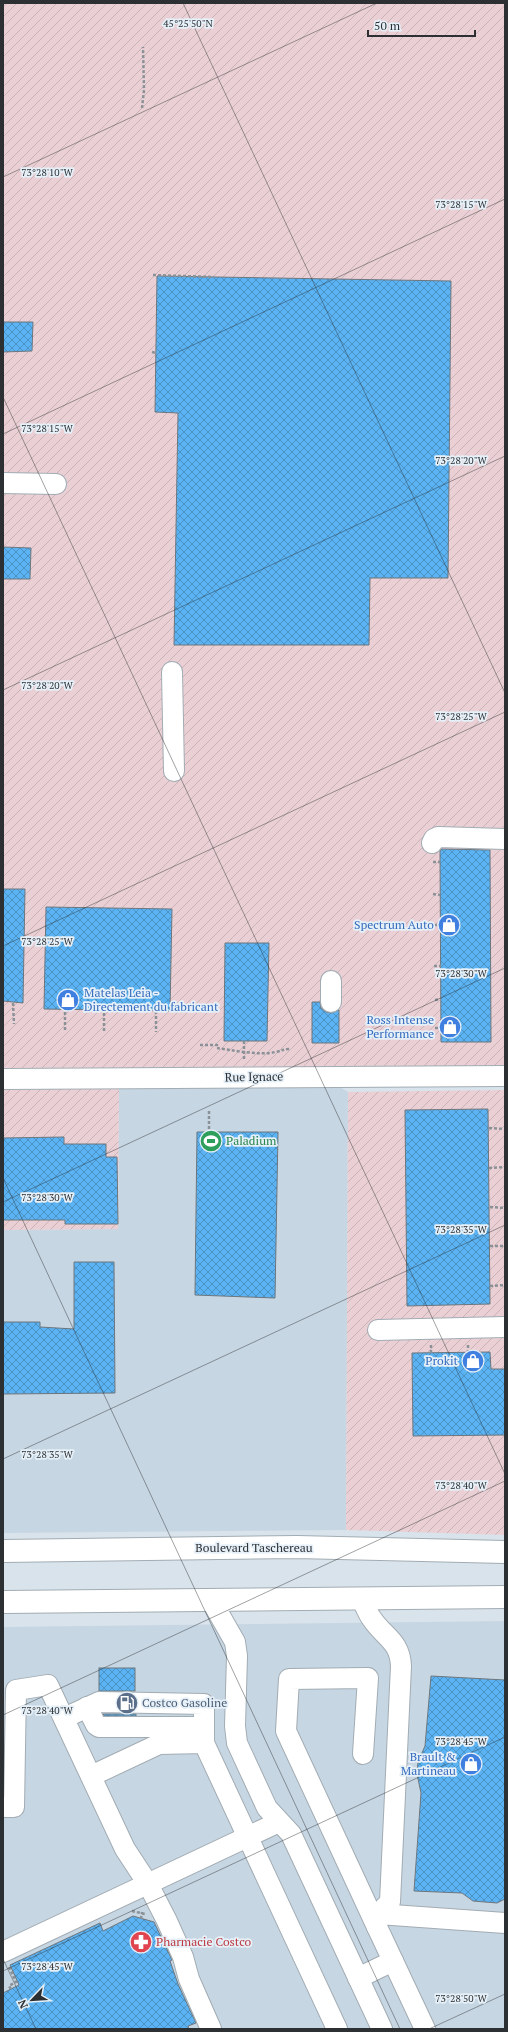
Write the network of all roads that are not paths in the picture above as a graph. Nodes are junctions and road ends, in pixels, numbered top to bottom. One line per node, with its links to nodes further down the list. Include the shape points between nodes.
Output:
1 (3, 483): 2 (street)
2 (56, 484)
3 (172, 672): 4 (street)
4 (174, 772)
5 (505, 839): 6 (street, via 441,837 434,839)
6 (432, 853)
7 (331, 981): 8 (street)
8 (331, 1002)
9 (505, 1076): 10 (street, Rue Ignace)
10 (3, 1079)
11 (505, 1327): 12 (street)
12 (378, 1330)
13 (3, 1551): 14 (main road, Boulevard Taschereau, via 297,1547)
14 (505, 1552)
15 (505, 1597): 16 (main road)
16 (362, 1599): 17 (main road); 27 (street, via 372,1620 392,1639 401,1660 390,1902)
17 (211, 1600): 18 (main road); 24 (street, via 236,1642 236,1739 267,1808)
18 (3, 1602)
19 (64, 1718): 20 (street, via 99,1702 204,1704); 22 (street); 23 (street, via 48,1685 16,1690 14,1807)
20 (204, 1735): 22 (street, via 159,1744); 25 (street)
21 (363, 1754): 27 (street, via 368,1678 289,1679 286,1731)
22 (91, 1776): 26 (street, via 125,1849)
23 (3, 1807)
24 (279, 1822): 25 (street); 31 (street, via 291,1834)
25 (247, 1837): 26 (street); 33 (street)
26 (148, 1884): 29 (street); 32 (street, via 183,1957 189,1980)
27 (377, 1920): 28 (street); 30 (street)
28 (505, 1923)
29 (7, 1957)
30 (393, 1961): 31 (street); 35 (street)
31 (358, 1978): 34 (street)
32 (211, 2029)
33 (337, 2029)
34 (382, 2029)
35 (425, 2029)

